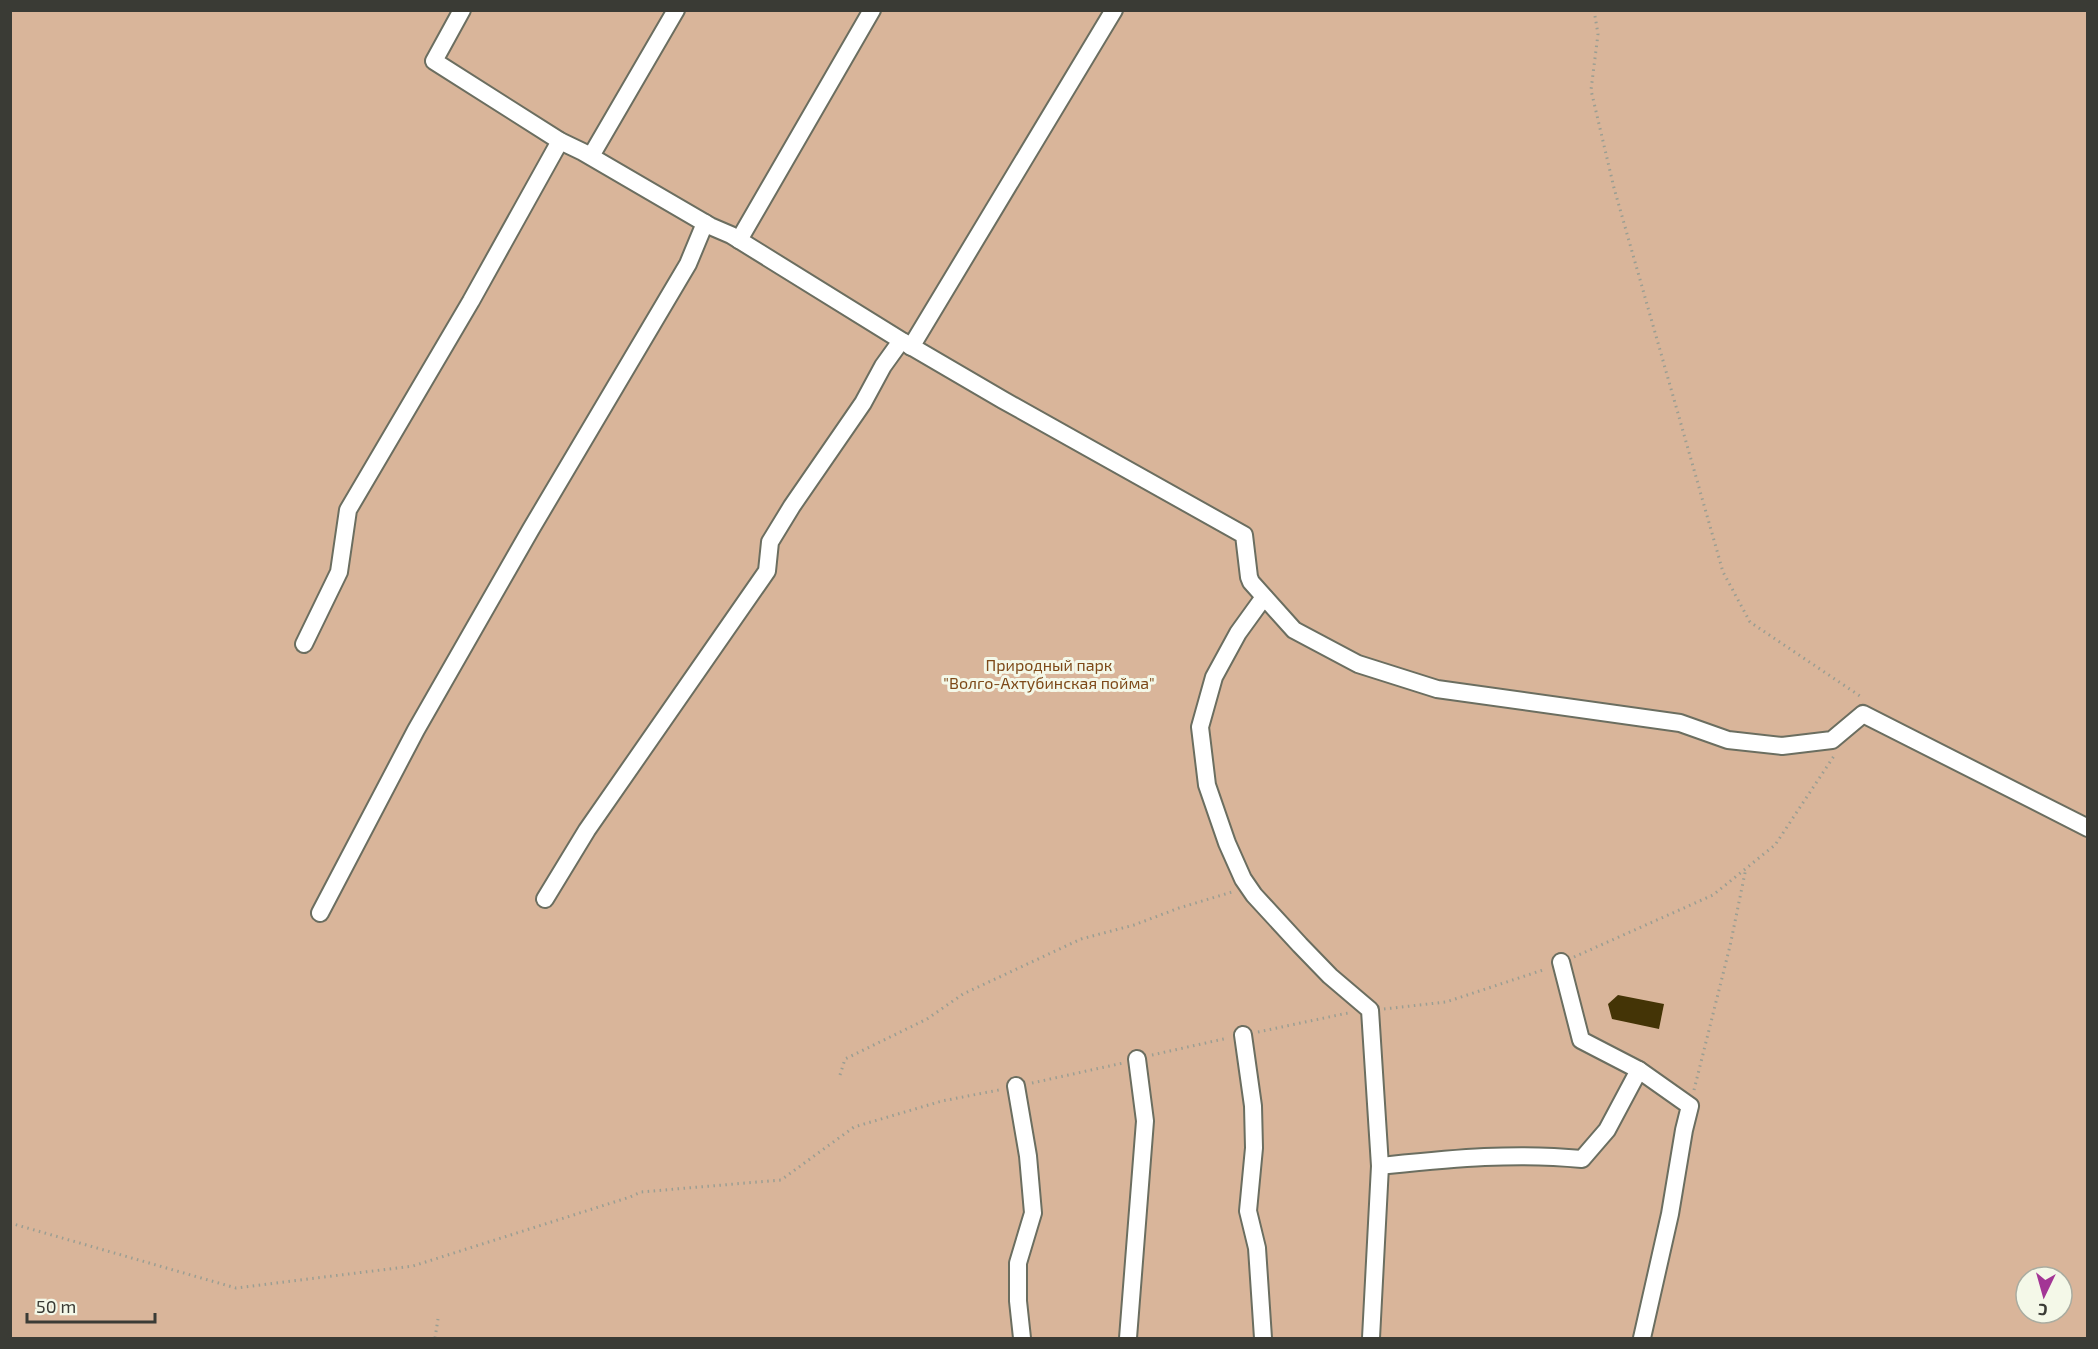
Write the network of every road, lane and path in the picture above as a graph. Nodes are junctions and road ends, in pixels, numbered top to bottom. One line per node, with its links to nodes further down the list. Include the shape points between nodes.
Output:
1 (462, 10): 6 (street, via 434,61)
2 (676, 10): 7 (street)
3 (872, 10): 9 (street)
4 (1114, 10): 10 (street)
5 (1594, 10): 13 (path, via 1598,34 1591,90 1723,572 1750,622 1860,696)
6 (560, 141): 7 (street); 12 (street, via 348,510 339,572)
7 (591, 156): 8 (street)
8 (705, 223): 9 (street); 19 (street, via 688,264 416,730)
9 (739, 240): 10 (street)
10 (907, 344): 11 (street, via 1244,535 1249,580); 18 (street, via 883,366 864,403 770,542 767,571 587,830)
11 (1264, 597): 13 (street, via 1294,630 1358,664 1437,689 1680,723 1728,740 1782,746 1832,740); 17 (street, via 1214,677 1200,727 1207,785 1227,843)
12 (304, 644)
13 (1863, 714): 15 (street)
14 (1838, 751): 16 (path, via 1775,845)
15 (2088, 828)
16 (1746, 868): 20 (path, via 1713,895); 27 (path)
17 (1248, 887): 21 (street, via 1315,960); 25 (path, via 1081,939 1046,955 963,994 927,1019 845,1059)
18 (545, 898)
19 (320, 913)
20 (1561, 962): 21 (path, via 1446,1002); 24 (street, via 1581,1040)
21 (1370, 1010): 22 (path); 28 (street)
22 (1243, 1035): 23 (path); 34 (street, via 1253,1106 1248,1211 1257,1248)
23 (1137, 1059): 26 (path); 33 (street, via 1145,1121)
24 (1639, 1070): 27 (street); 28 (street, via 1607,1130 1582,1159 1485,1156)
25 (840, 1075)
26 (1016, 1086): 29 (path, via 942,1101 854,1127 781,1180 641,1192 413,1266 236,1288); 32 (street, via 1033,1213 1018,1263)
27 (1690, 1106): 36 (street)
28 (1380, 1166): 35 (street)
29 (10, 1223)
30 (438, 1319): 31 (path)
31 (435, 1338)
32 (1022, 1338)
33 (1128, 1338)
34 (1263, 1338)
35 (1371, 1338)
36 (1642, 1338)

